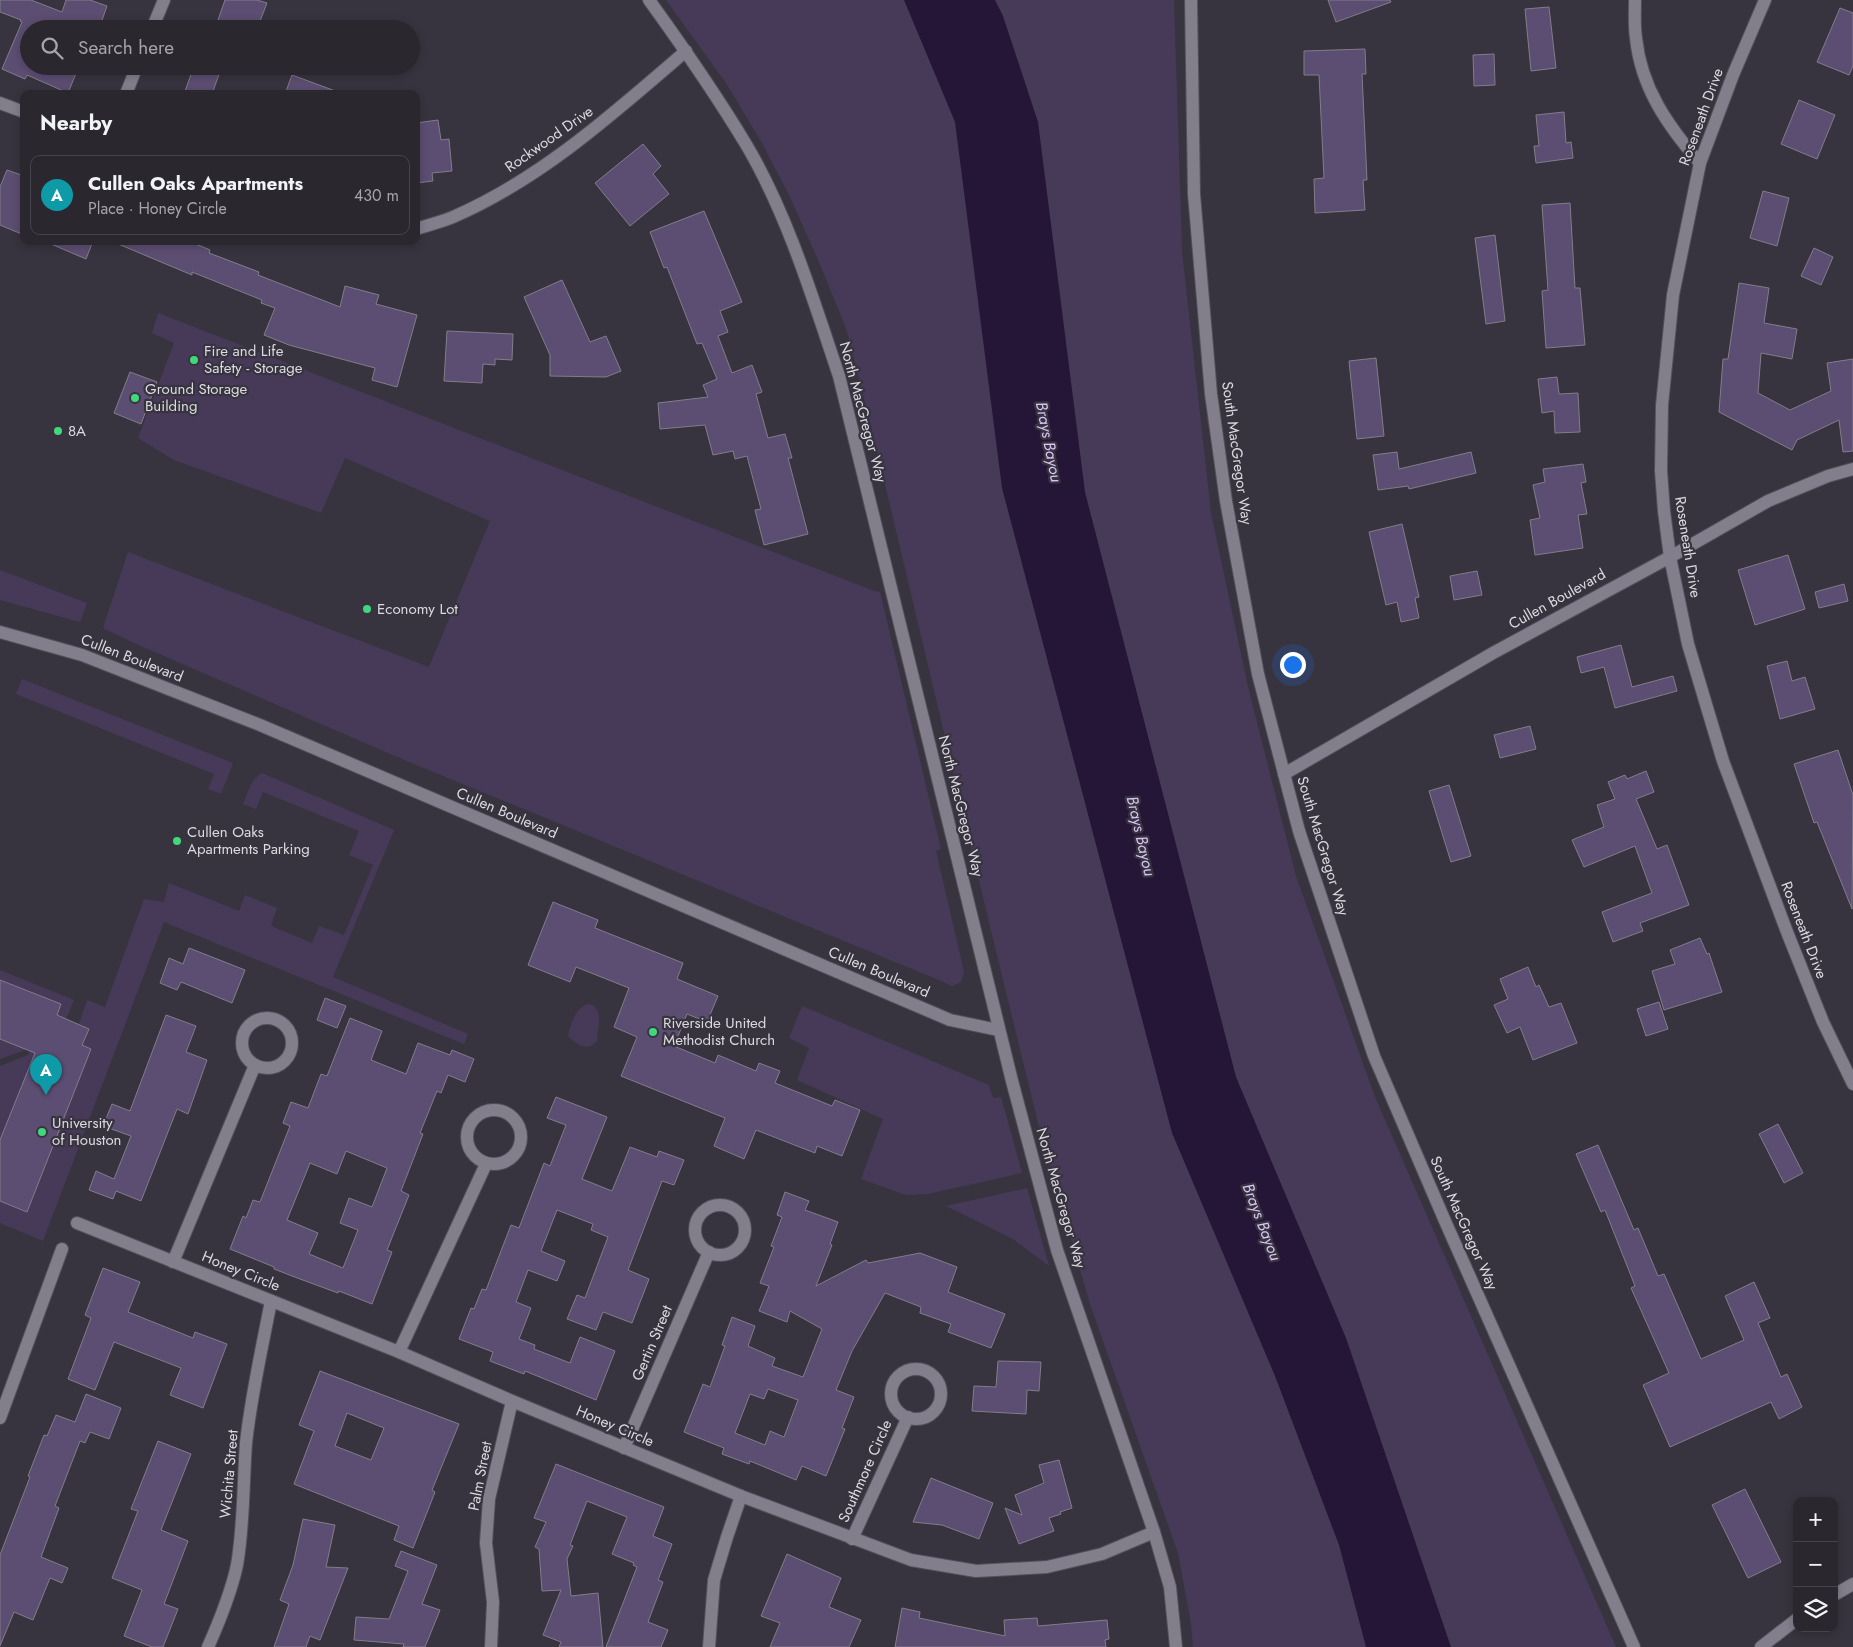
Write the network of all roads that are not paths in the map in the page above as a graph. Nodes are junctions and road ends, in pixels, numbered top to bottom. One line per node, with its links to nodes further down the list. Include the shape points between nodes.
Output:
1 (164, 0): 6 (street)
2 (649, 0): 7 (street, North MacGregor Way)
3 (1191, 0): 17 (street, South MacGregor Way, via 1194,194 1211,394 1242,593 1258,674)
4 (1635, 0): 12 (street, via 1636,38 1643,74 1674,133)
5 (1765, 0): 12 (street, Roseneath Drive)
6 (156, 20)
7 (686, 51): 13 (street, Rockwood Drive, via 588,134 528,176 452,218); 18 (street, North MacGregor Way, via 747,147 773,198 808,282 839,376)
8 (133, 75): 9 (street)
9 (128, 90)
10 (0, 103): 11 (street)
11 (20, 110)
12 (1700, 163): 15 (street, Roseneath Drive, via 1673,295 1662,405 1661,471)
13 (420, 228)
14 (1853, 469): 15 (street, Cullen Boulevard, via 1768,501)
15 (1670, 557): 17 (street, Cullen Boulevard, via 1493,653); 20 (street, Roseneath Drive, via 1688,644 1723,761 1786,932)
16 (0, 632): 18 (street, Cullen Boulevard, via 82,655 260,725 950,1020)
17 (1284, 774): 42 (street, South MacGregor Way, via 1299,831 1374,1056)
18 (998, 1030): 33 (street, North MacGregor Way, via 1057,1250)
19 (255, 1065): 25 (street)
20 (1853, 1084)
21 (486, 1164): 21 (street, via 495,1165 512,1158 520,1142 517,1124 511,1117 495,1110 478,1115 466,1137 472,1154); 27 (street)
22 (77, 1223): 25 (street, Honey Circle)
23 (62, 1249): 30 (street)
24 (709, 1252): 31 (street, Gertin Street)
25 (174, 1262): 26 (street, Honey Circle)
26 (271, 1301): 27 (street, Honey Circle); 38 (street, Wichita Street, via 246,1442 243,1515 236,1565 223,1613)
27 (399, 1352): 28 (street, Honey Circle)
28 (512, 1401): 31 (street, Honey Circle); 39 (street, Palm Street, via 489,1499 486,1543 493,1602)
29 (908, 1417): 34 (street, Southmore Circle)
30 (0, 1418)
31 (624, 1448): 32 (street, Honey Circle)
32 (741, 1496): 34 (street, Honey Circle); 40 (street, via 714,1580)
33 (1154, 1532): 34 (street, Honey Circle, via 1102,1554 1047,1567 976,1570 911,1560); 41 (street, North MacGregor Way, via 1170,1587)
34 (852, 1539)
35 (1853, 1584): 36 (street)
36 (1838, 1593)
37 (1793, 1622): 43 (street)
38 (208, 1647)
39 (491, 1647)
40 (709, 1647)
41 (1176, 1647)
42 (1634, 1647)
43 (1761, 1647)

